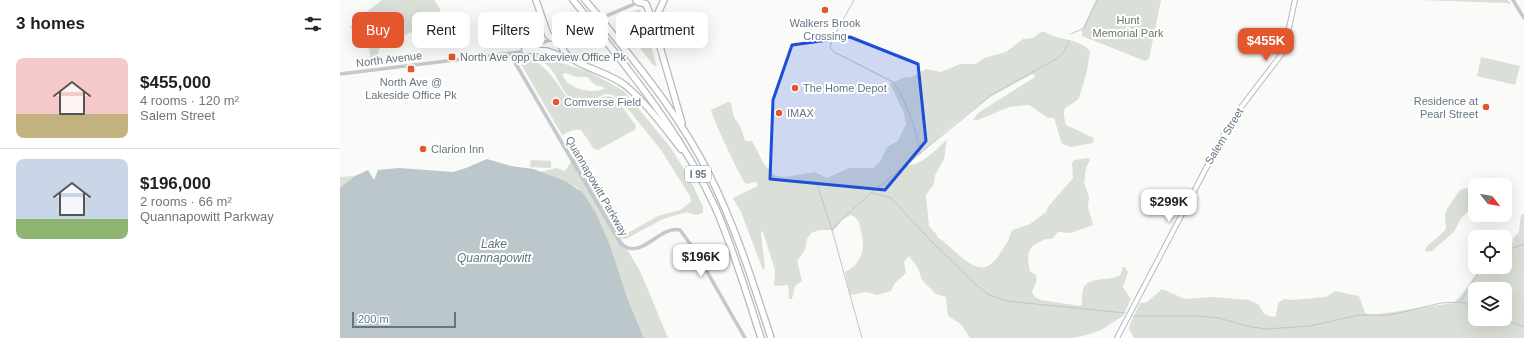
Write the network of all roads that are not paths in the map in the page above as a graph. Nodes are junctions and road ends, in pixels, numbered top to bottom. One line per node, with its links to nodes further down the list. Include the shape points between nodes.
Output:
1 (536, 0): 12 (highway, via 548,35); 16 (highway, via 539,31 534,42)
2 (573, 0): 21 (highway, I 95, bridge, via 653,101)
3 (585, 0): 20 (highway, I 95, bridge, via 659,92)
4 (664, 0): 9 (highway)
5 (1296, 0): 25 (main road, Salem Street, via 1284,51 1242,106 1223,136)
6 (1513, 0): 11 (street)
7 (640, 1): 8 (highway, via 646,4); 10 (street, North Avenue)
8 (649, 12)
9 (659, 12)
10 (608, 15)
11 (1524, 18)
12 (552, 38)
13 (552, 40): 16 (street, North Avenue)
14 (562, 48): 18 (highway)
15 (661, 48): 20 (highway)
16 (525, 50): 17 (street, North Avenue); 18 (highway, via 547,51)
17 (510, 54): 19 (street, North Avenue); 22 (street, Quannapowitt Parkway, via 621,244 628,249 637,249 668,231 680,230 694,249)
18 (575, 61): 21 (highway, via 626,85 655,116)
19 (340, 74)
20 (686, 134): 24 (highway, I 95, via 710,176 731,221)
21 (692, 163): 23 (highway, I 95, via 726,234)
22 (745, 338)
23 (761, 338)
24 (772, 338)
25 (1116, 338)

